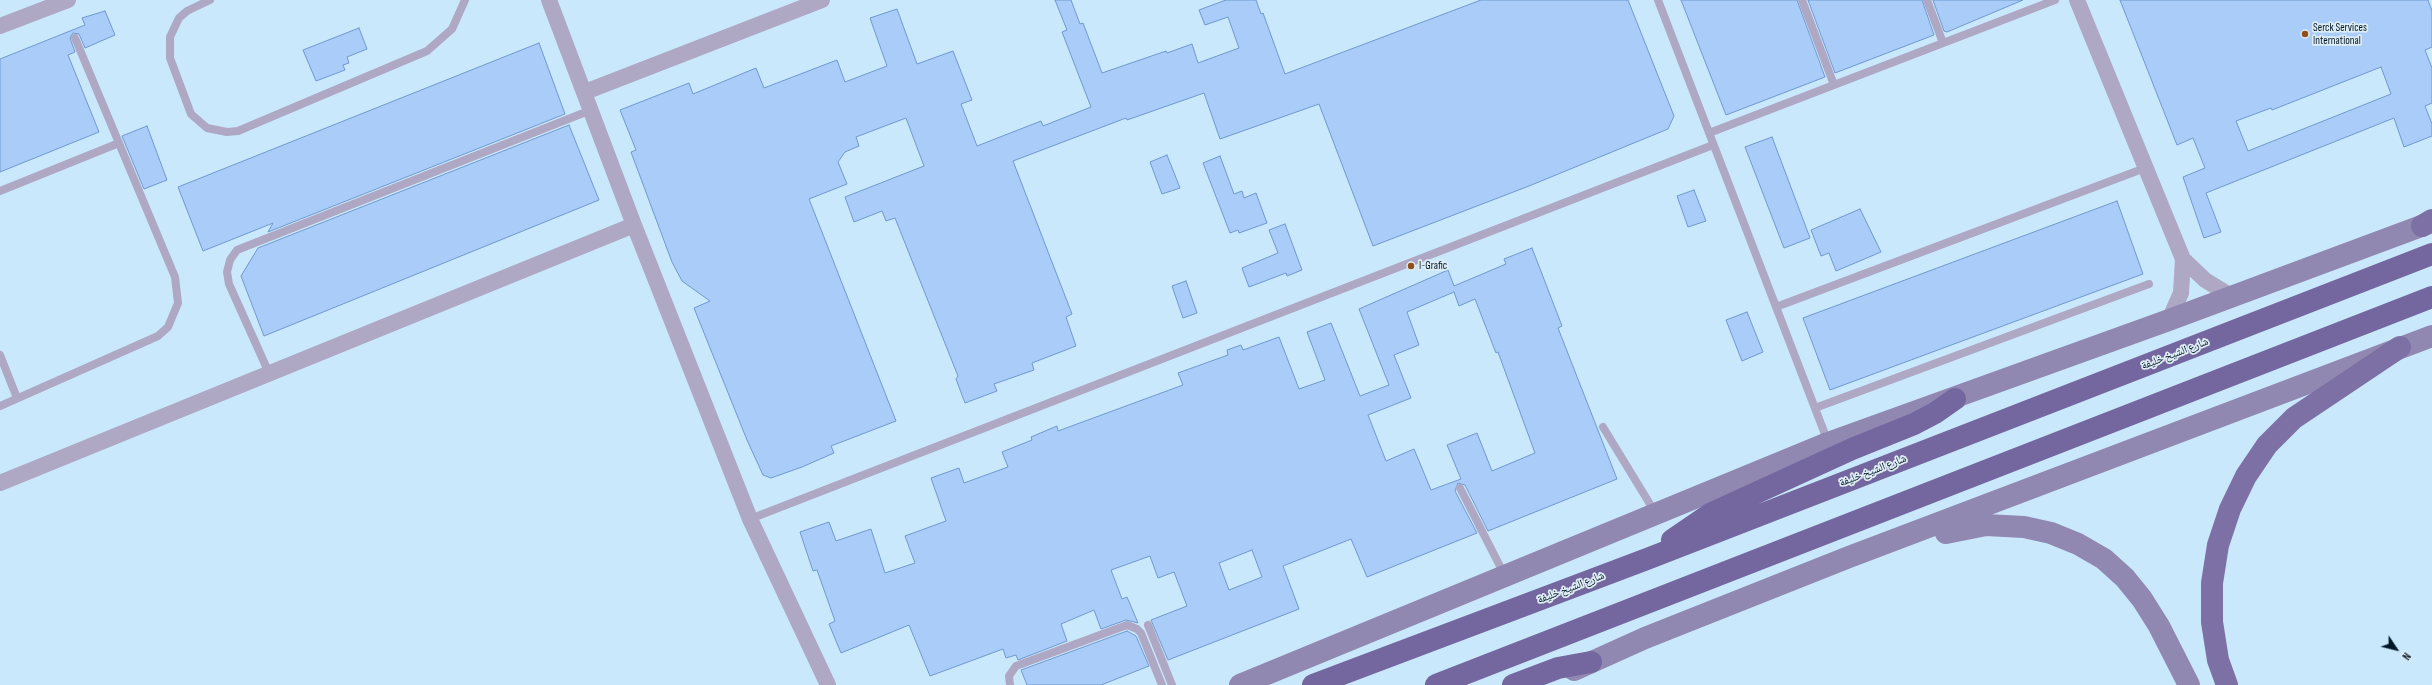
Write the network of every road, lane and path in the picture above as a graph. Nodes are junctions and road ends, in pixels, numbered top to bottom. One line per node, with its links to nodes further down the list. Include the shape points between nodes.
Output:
1 (68, 0): 11 (street)
2 (210, 0): 3 (lane, via 187,11 179,18 170,37 170,58 191,114 207,128 227,132 238,131 427,51 452,29)
3 (465, 0)
4 (549, 0): 15 (street)
5 (822, 0): 15 (street)
6 (1658, 0): 17 (lane)
7 (1802, 0): 14 (lane)
8 (1927, 0): 13 (lane)
9 (2055, 0): 13 (lane)
10 (2077, 0): 20 (street)
11 (0, 26)
12 (75, 38): 18 (lane)
13 (1943, 43): 14 (lane)
14 (1834, 85): 17 (lane)
15 (584, 92): 16 (street)
16 (591, 110): 23 (street); 34 (lane, via 237,250 230,260 227,272 229,284)
17 (1709, 132): 19 (lane)
18 (119, 144): 21 (lane); 35 (lane, via 175,277 178,303 174,316 163,332 147,343)
19 (1713, 145): 29 (lane); 44 (lane)
20 (2145, 168): 25 (street); 29 (lane)
21 (0, 191)
22 (2429, 223): 27 (main road)
23 (634, 225): 34 (street); 44 (street)
24 (2432, 254): 46 (highway, شارع الشيخ خليفة)
25 (2184, 259): 27 (street, via 2205,280); 30 (street, via 2181,293)
26 (2149, 284): 38 (lane)
27 (2230, 296): 30 (main road)
28 (2432, 297): 56 (highway)
29 (1776, 307): 38 (lane)
30 (2169, 320): 36 (main road)
31 (2432, 336): 32 (main road)
32 (2400, 348): 45 (main road); 60 (main road, via 2294,418 2267,445 2246,476 2230,509 2218,545 2212,583 2212,622 2218,660)
33 (0, 355): 35 (lane)
34 (269, 373): 41 (street)
35 (17, 398): 37 (lane)
36 (1955, 399): 40 (main road); 46 (highway, via 1914,424 1710,514)
37 (0, 406)
38 (1815, 408): 40 (lane)
39 (1603, 428): 43 (lane)
40 (1828, 443): 43 (main road)
41 (0, 483)
42 (1460, 488): 47 (lane)
43 (1656, 514): 47 (main road)
44 (750, 519): 50 (street)
45 (1849, 557): 49 (main road, via 1644,638); 59 (main road, via 1883,555 1972,527 2024,527 2051,533 2104,559 2125,578 2159,626)
46 (1647, 559): 55 (highway, شارع الشيخ خليفة)
47 (1506, 577): 54 (main road)
48 (1148, 625): 53 (lane)
49 (1592, 662): 57 (highway, via 1558,668); 58 (main road)
50 (828, 685)
51 (1010, 685): 52 (lane, via 1009,676 1016,666 1127,625 1141,633)
52 (1162, 685)
53 (1172, 685)
54 (1240, 685)
55 (1313, 685)
56 (1436, 685)
57 (1513, 685)
58 (1542, 685)
59 (2189, 685)
60 (2227, 685)

